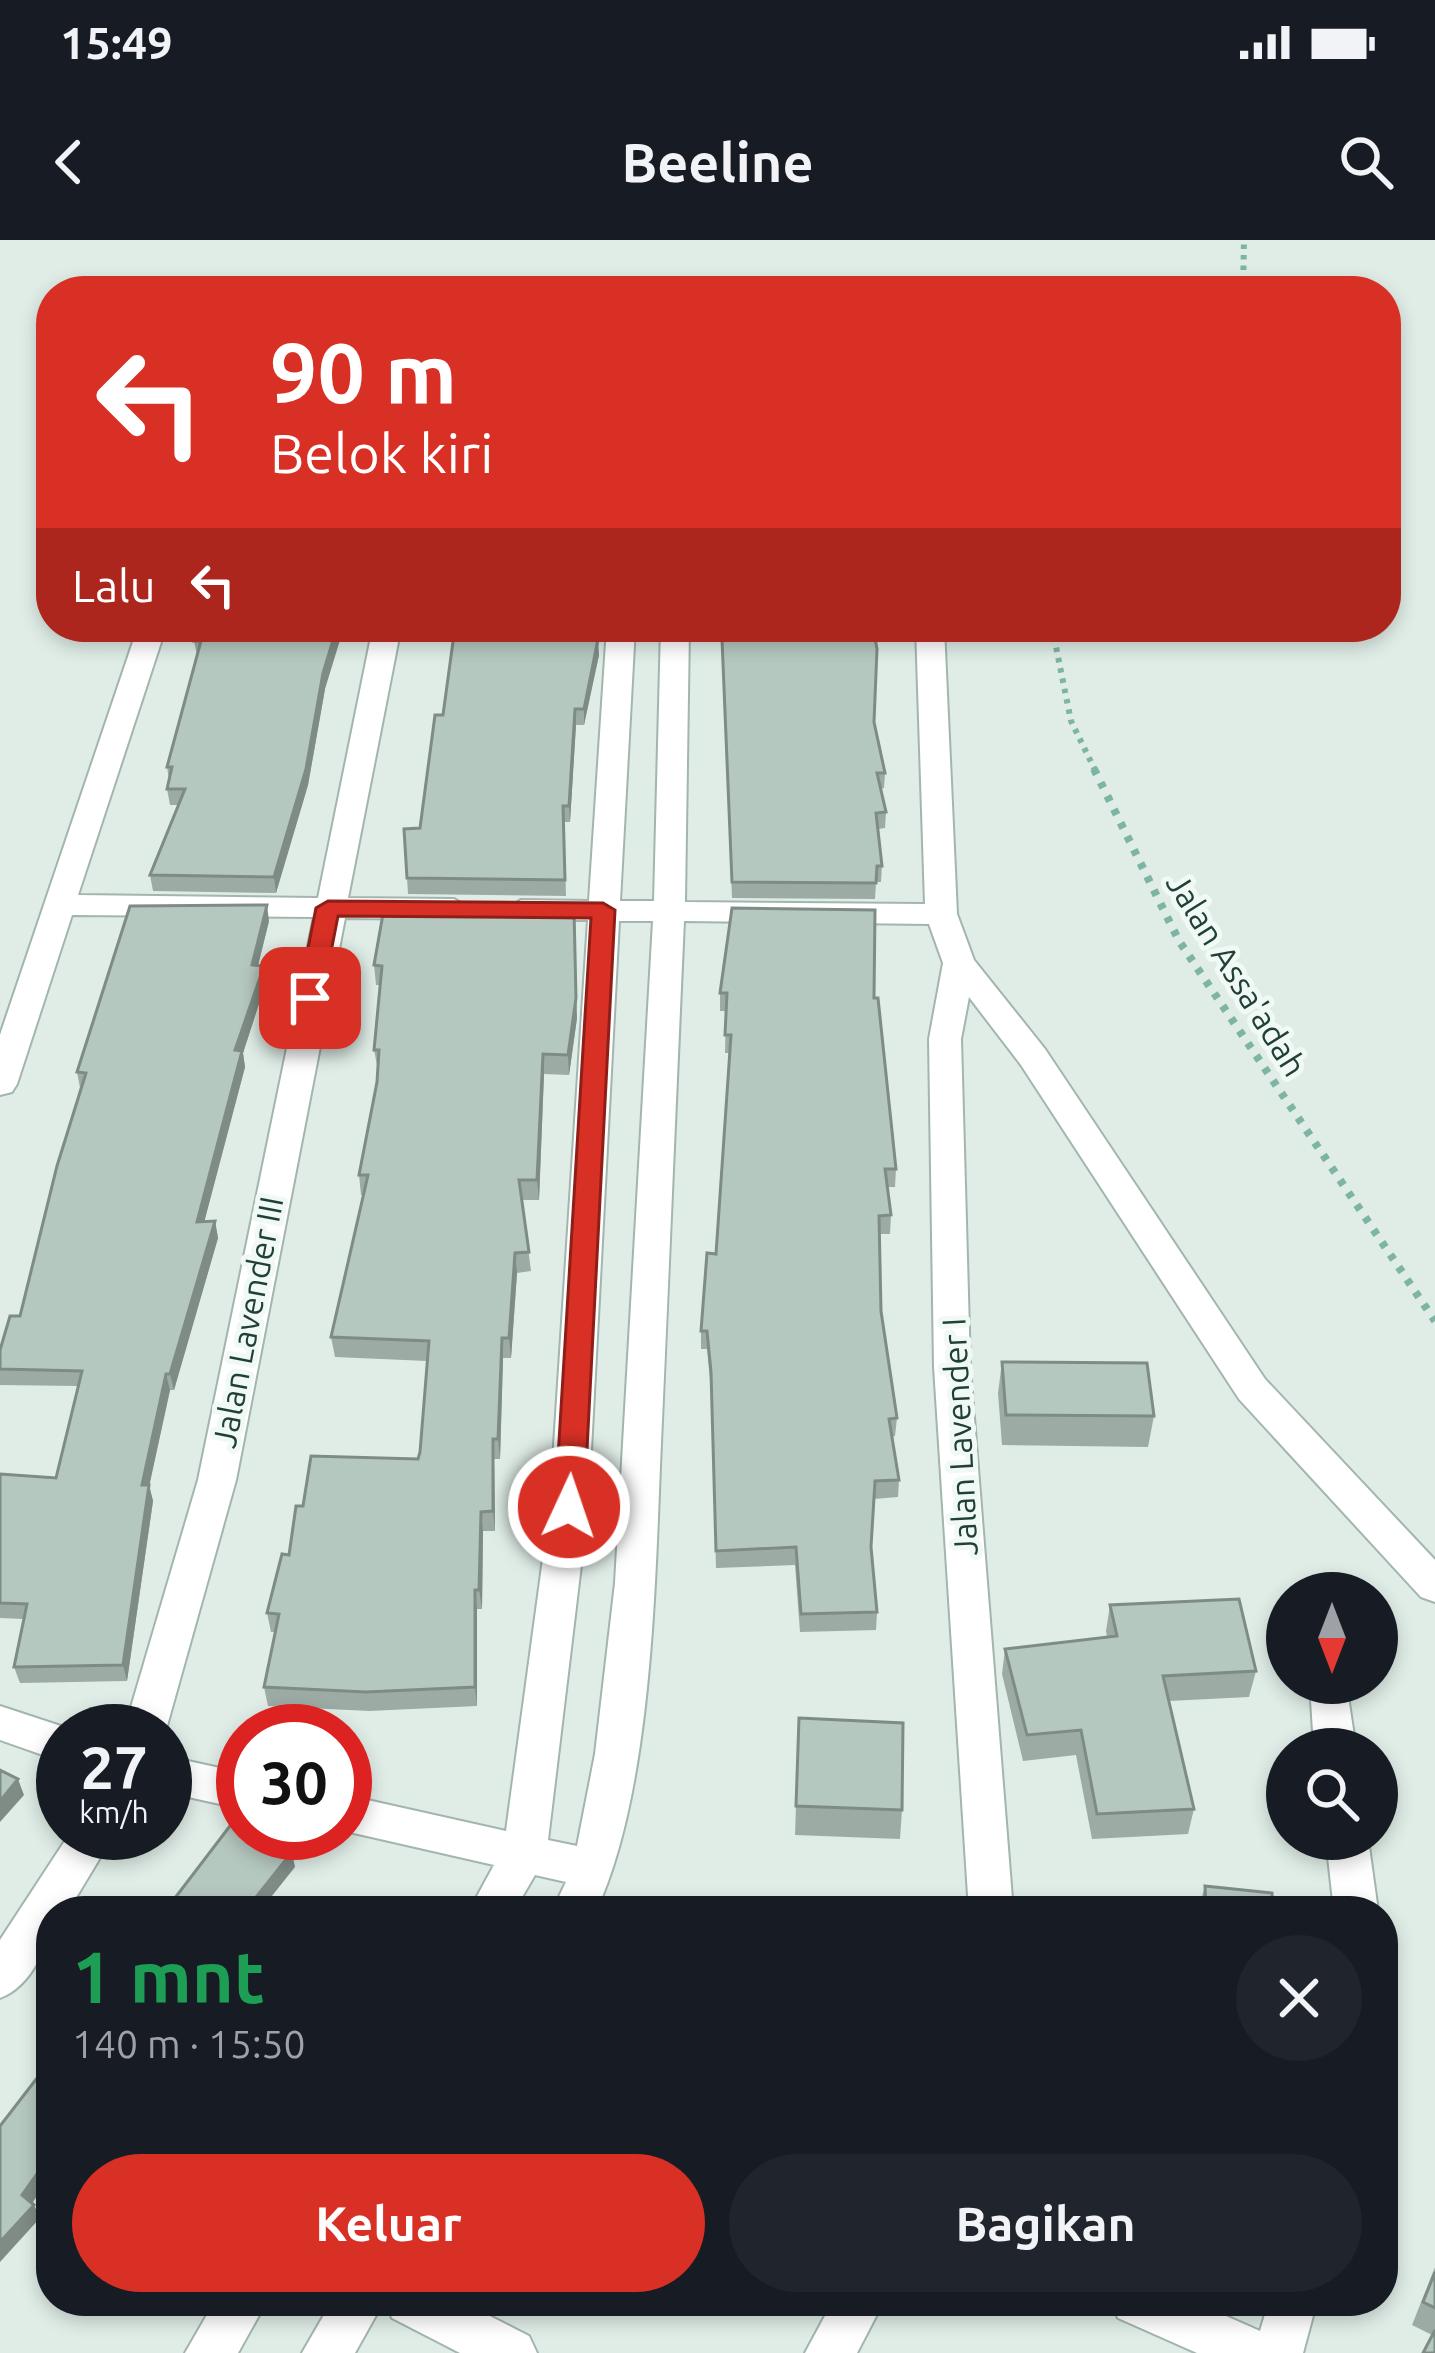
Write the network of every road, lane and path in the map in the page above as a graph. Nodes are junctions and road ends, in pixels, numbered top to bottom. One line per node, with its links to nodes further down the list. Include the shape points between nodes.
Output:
1 (1244, 240): 2 (path)
2 (1244, 276)
3 (147, 642): 11 (street)
4 (384, 642): 12 (street, Jalan Lavender III)
5 (620, 642): 9 (street)
6 (675, 642): 10 (street)
7 (932, 642): 15 (street)
8 (1055, 642): 20 (path, Jalan Assa'adah, via 1071,721 1179,940)
9 (617, 676): 10 (street); 13 (street)
10 (674, 677): 14 (street)
11 (62, 905): 12 (street); 17 (street)
12 (328, 908): 13 (street); 22 (street, Jalan Lavender III, via 217,1480)
13 (603, 910): 14 (street); 18 (street)
14 (668, 912): 15 (street); 19 (street)
15 (941, 914): 16 (street)
16 (959, 963): 21 (street, via 1033,1057 1252,1389); 33 (street, Jalan Lavender I, via 945,1040 952,1367)
17 (0, 1084)
18 (582, 1290): 19 (street); 26 (street, via 569,1507)
19 (649, 1291): 29 (street, via 634,1583)
20 (1435, 1321)
21 (1435, 1586)
22 (153, 1704)
23 (0, 1723): 24 (street)
24 (36, 1735)
25 (372, 1820): 26 (street)
26 (525, 1853): 29 (street); 31 (street)
27 (76, 1860): 30 (street)
28 (1350, 1860): 34 (street)
29 (594, 1869): 32 (street)
30 (53, 1896)
31 (500, 1896)
32 (581, 1896)
33 (990, 1896)
34 (1354, 1896)
35 (36, 1922): 36 (street)
36 (0, 1978)
37 (233, 2316): 43 (street)
38 (350, 2316): 44 (street)
39 (439, 2316): 45 (street)
40 (851, 2316): 46 (street)
41 (1169, 2316): 47 (street)
42 (1289, 2316): 48 (street)
43 (210, 2353)
44 (327, 2353)
45 (512, 2353)
46 (830, 2353)
47 (1254, 2353)
48 (1278, 2353)

